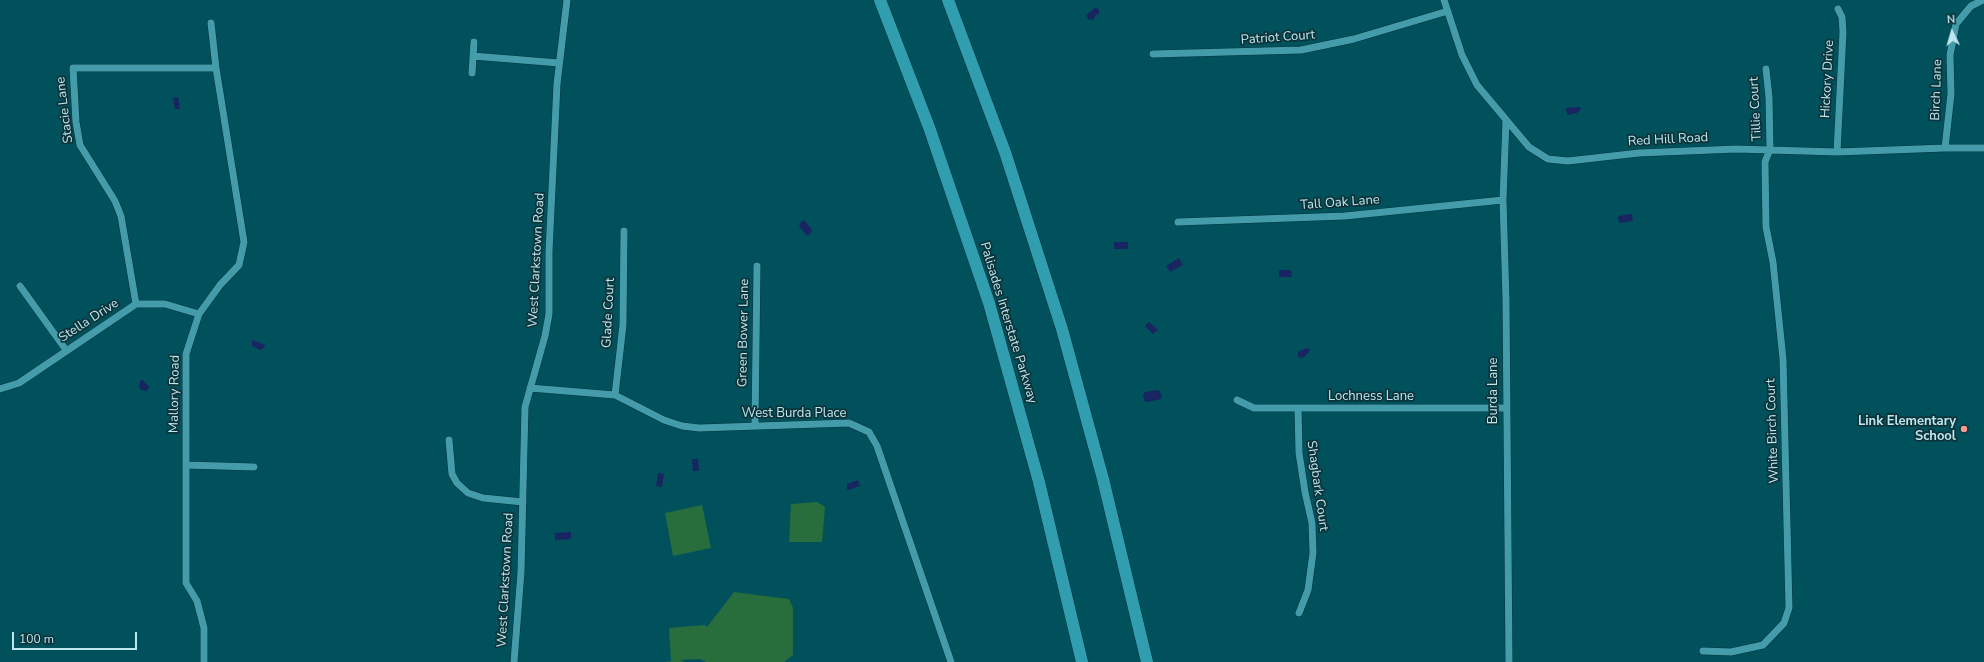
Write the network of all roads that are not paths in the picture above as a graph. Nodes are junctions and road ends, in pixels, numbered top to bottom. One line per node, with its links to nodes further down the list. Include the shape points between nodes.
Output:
1 (567, 0): 12 (street, West Clarkstown Road)
2 (880, 0): 45 (highway, Palisades Interstate Parkway, via 939,156 989,303 1039,482)
3 (948, 0): 46 (highway, via 1004,152 1060,322 1096,450)
4 (1444, 0): 7 (street, Red Hill Road)
5 (1983, 0): 17 (street, Birch Lane, via 1971,6 1956,24 1950,55 1951,94)
6 (1838, 9): 20 (street, Hickory Drive, via 1842,17 1843,32)
7 (1448, 11): 10 (street, Patriot Court, via 1354,39 1301,50); 16 (street, Red Hill Road, via 1462,56 1477,86)
8 (211, 23): 13 (street, Mallory Road)
9 (474, 42): 11 (street)
10 (1153, 54)
11 (473, 56): 12 (street); 15 (street)
12 (559, 63): 29 (street, West Clarkstown Road, via 548,314 545,336)
13 (216, 68): 26 (street, Stacie Lane, via 73,68 80,145 115,201 121,216); 27 (street, Mallory Road, via 244,242 240,265 220,285)
14 (1766, 69): 19 (street, Tillie Court)
15 (472, 72)
16 (1506, 120): 19 (street, Red Hill Road, via 1529,147 1548,159 1568,161 1638,153); 21 (street, Burda Lane)
17 (1945, 148): 18 (street, Red Hill Road); 20 (street, Red Hill Road)
18 (1984, 148)
19 (1770, 149): 20 (street, Red Hill Road); 41 (street, White Birch Court, via 1765,162 1766,227 1773,262 1783,359 1789,608 1784,623 1763,645 1731,652)
20 (1837, 152)
21 (1503, 200): 22 (street, Tall Oak Lane, via 1345,216); 34 (street, Burda Lane)
22 (1178, 222)
23 (624, 231): 31 (street, Glade Court, via 623,325)
24 (757, 266): 35 (street, Green Bower Lane)
25 (20, 286): 28 (street)
26 (136, 304): 27 (street, Stella Drive, via 165,304); 28 (street, Stella Drive)
27 (199, 314): 37 (street, Mallory Road, via 186,354)
28 (66, 350): 30 (street, Stella Drive, via 19,383)
29 (530, 388): 31 (street, West Burda Place); 39 (street, West Clarkstown Road, via 525,407)
30 (0, 389)
31 (615, 395): 35 (street, West Burda Place, via 664,420 682,426 699,428)
32 (1237, 400): 33 (street, Lochness Lane, via 1254,408)
33 (1298, 408): 34 (street, Lochness Lane); 40 (street, Shagbark Court, via 1299,453 1312,523 1313,553 1308,590)
34 (1506, 408): 47 (street, Burda Lane)
35 (755, 425): 44 (street, West Burda Place, via 849,423 869,432 877,446)
36 (449, 440): 39 (street, via 452,474 468,493 483,498)
37 (186, 465): 38 (street); 42 (street, Mallory Road, via 186,583 197,601 204,628)
38 (254, 467)
39 (523, 502): 43 (street, West Clarkstown Road)
40 (1299, 613)
41 (1703, 651)
42 (204, 662)
43 (514, 662)
44 (951, 662)
45 (1082, 662)
46 (1147, 662)
47 (1509, 662)

